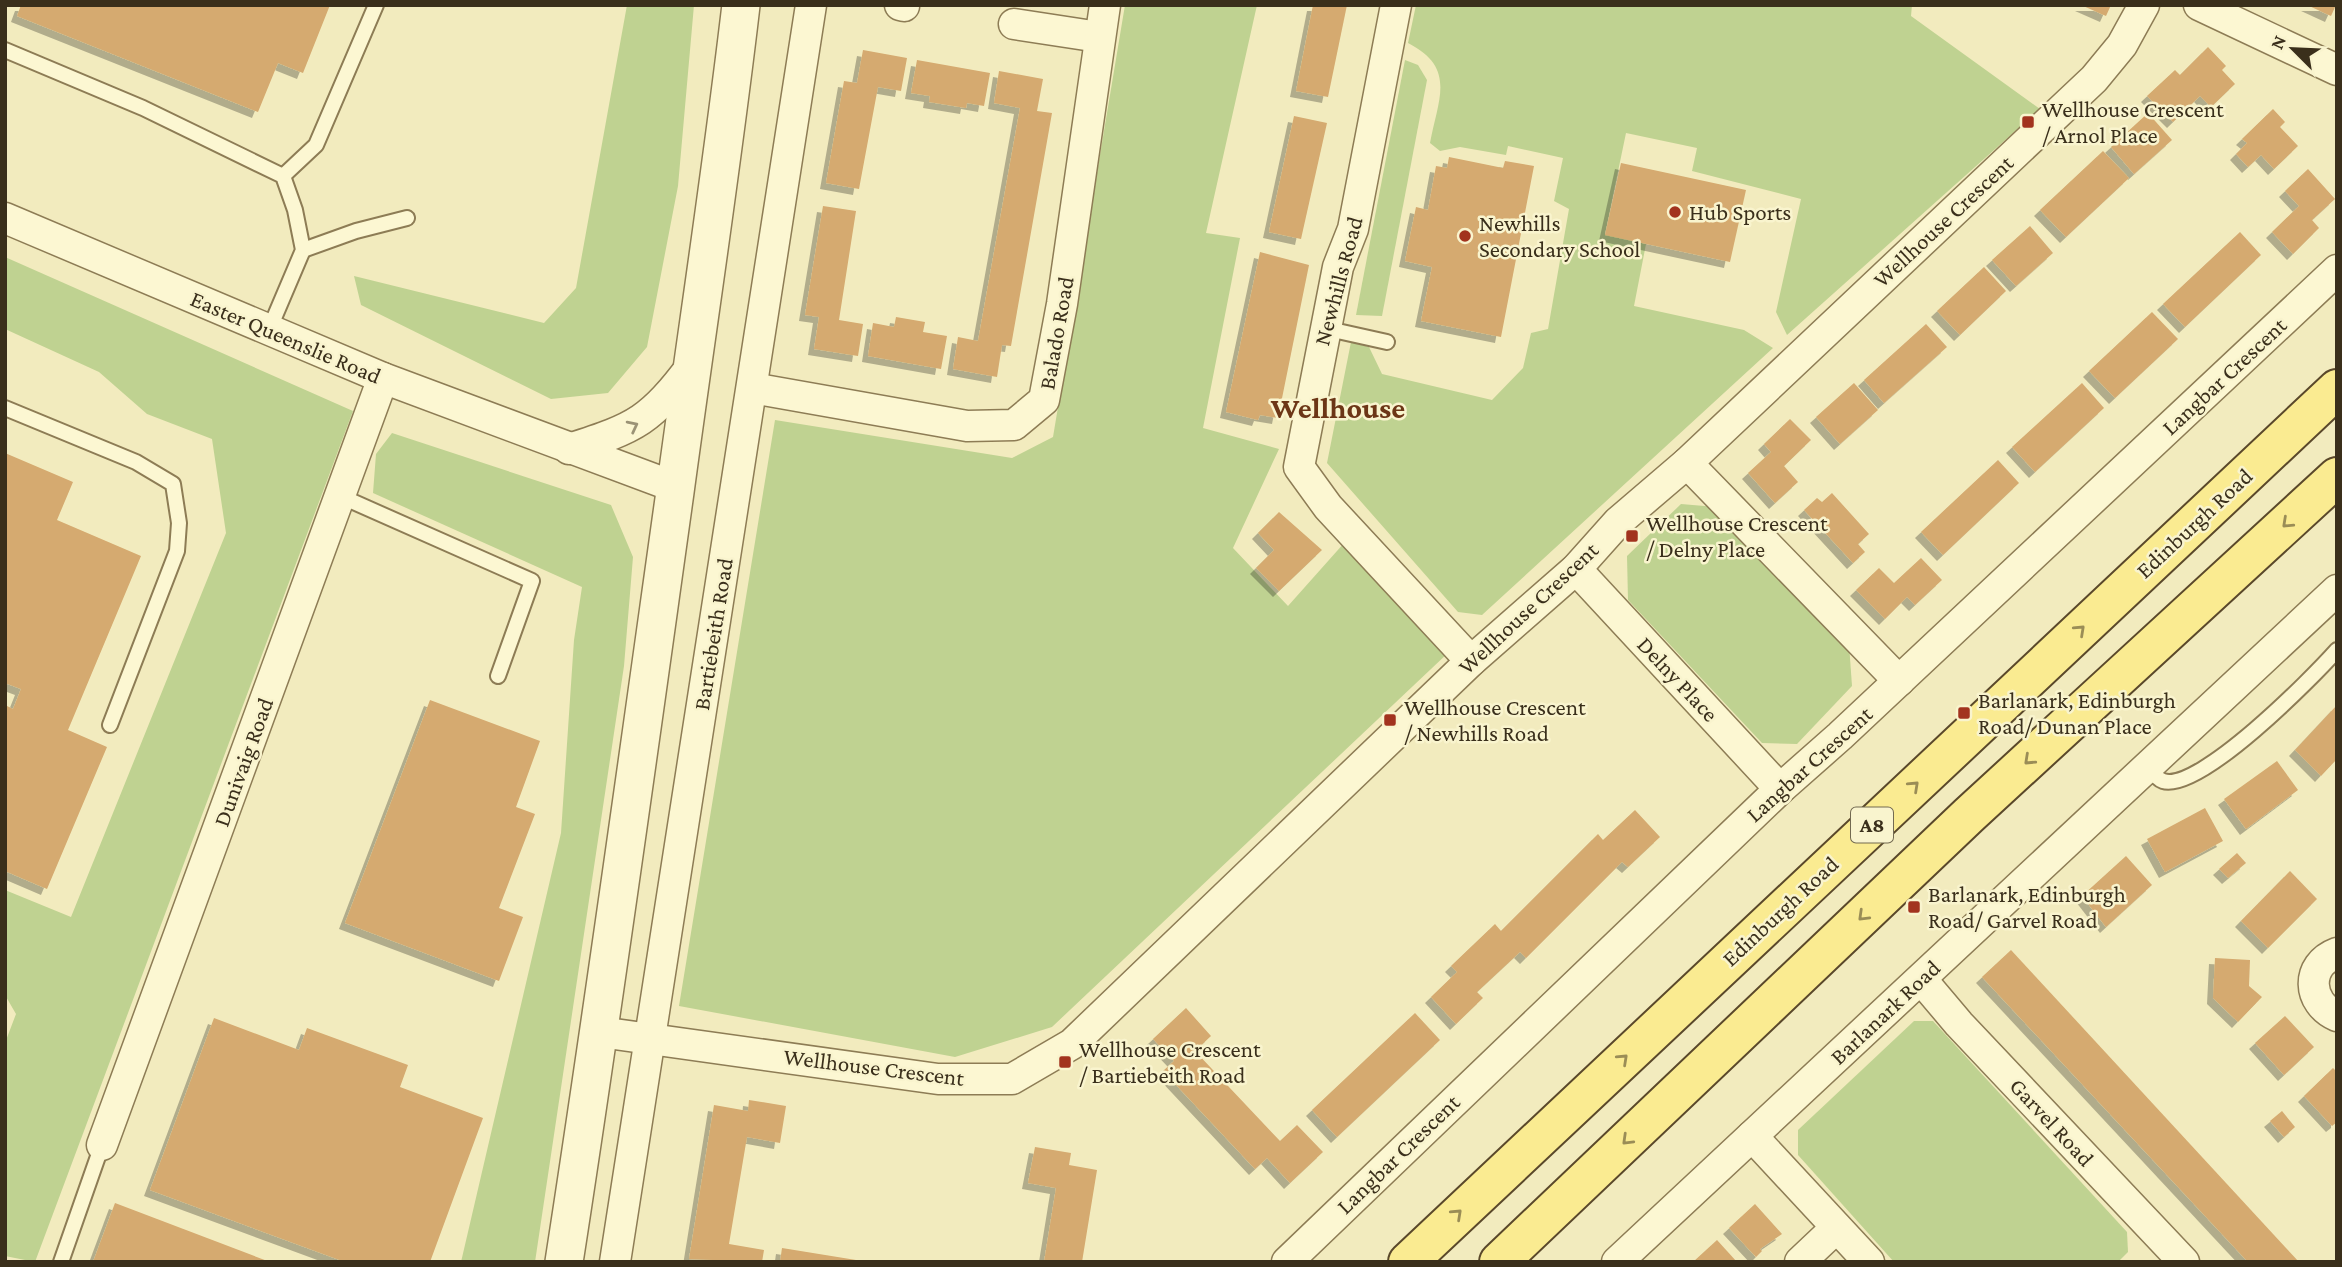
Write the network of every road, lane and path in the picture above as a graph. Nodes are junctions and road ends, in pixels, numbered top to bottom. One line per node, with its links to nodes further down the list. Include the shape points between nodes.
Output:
1 (376, 5): 12 (lane, via 316,145)
2 (741, 5): 20 (street)
3 (811, 5): 22 (street, Bartiebeith Road)
4 (1105, 5): 9 (street, Balado Road)
5 (1396, 5): 17 (street, Newhills Road, via 1353,229 1338,267)
6 (2144, 5): 26 (street, Wellhouse Crescent, via 2122,45 2094,79)
7 (2199, 5): 11 (street)
8 (1014, 24): 9 (street)
9 (1099, 37): 22 (street, Balado Road, via 1044,400 1014,425 967,426)
10 (5, 50): 12 (lane, via 143,108)
11 (2337, 70)
12 (283, 176): 15 (lane)
13 (5, 218): 18 (street, Easter Queenslie Road)
14 (407, 218): 15 (lane)
15 (303, 250): 18 (lane)
16 (2337, 270): 35 (street, Langbar Crescent)
17 (1325, 328): 19 (lane); 33 (street, Newhills Road, via 1299,467 1328,507)
18 (269, 330): 21 (street, Easter Queenslie Road)
19 (1387, 342)
20 (694, 362): 25 (street, one-way to 20, via 615,435 648,418); 28 (street)
21 (383, 378): 25 (street, Easter Queenslie Road); 29 (street, Dunivaig Road)
22 (752, 388): 43 (street, Bartiebeith Road)
23 (2337, 389): 52 (main road, Edinburgh Road / A8, one-way to 23)
24 (5, 408): 36 (lane, via 136,462 173,484 179,523 177,551)
25 (569, 449): 28 (street, Easter Queenslie Road)
26 (1687, 463): 30 (street, Wellhouse Crescent, via 1618,522); 35 (street)
27 (2337, 477): 53 (main road, A8, one-way to 53, via 1969,815)
28 (675, 487): 42 (street)
29 (340, 496): 34 (lane, via 532,581); 45 (street, Dunivaig Road)
30 (1576, 569): 33 (street, Wellhouse Crescent); 38 (street, Delny Place)
31 (2337, 590): 37 (street, Barlanark Road)
32 (2337, 650): 37 (lane, via 2255,731 2195,773 2168,782)
33 (1472, 660): 43 (street, Wellhouse Crescent, via 1072,1044 1012,1079 938,1079)
34 (498, 676)
35 (1899, 681): 38 (street, Langbar Crescent)
36 (110, 725)
37 (2148, 766): 40 (street, Barlanark Road)
38 (1780, 789): 51 (street, Langbar Crescent)
39 (2337, 953): 41 (street, via 2321,962 2313,982 2319,1004)
40 (1922, 979): 44 (street, Barlanark Road); 47 (street, Garvel Road)
41 (2337, 1016)
42 (600, 1032): 43 (street, Wellhouse Crescent); 49 (street)
43 (649, 1038): 50 (street, Bartiebeith Road)
44 (1752, 1136): 46 (street); 54 (street, Barlanark Road)
45 (102, 1145): 48 (lane)
46 (1836, 1228): 55 (street); 56 (street)
47 (2166, 1256)
48 (61, 1262)
49 (564, 1262)
50 (615, 1262)
51 (1287, 1262)
52 (1408, 1262)
53 (1499, 1262)
54 (1617, 1262)
55 (1800, 1262)
56 (1869, 1262)

